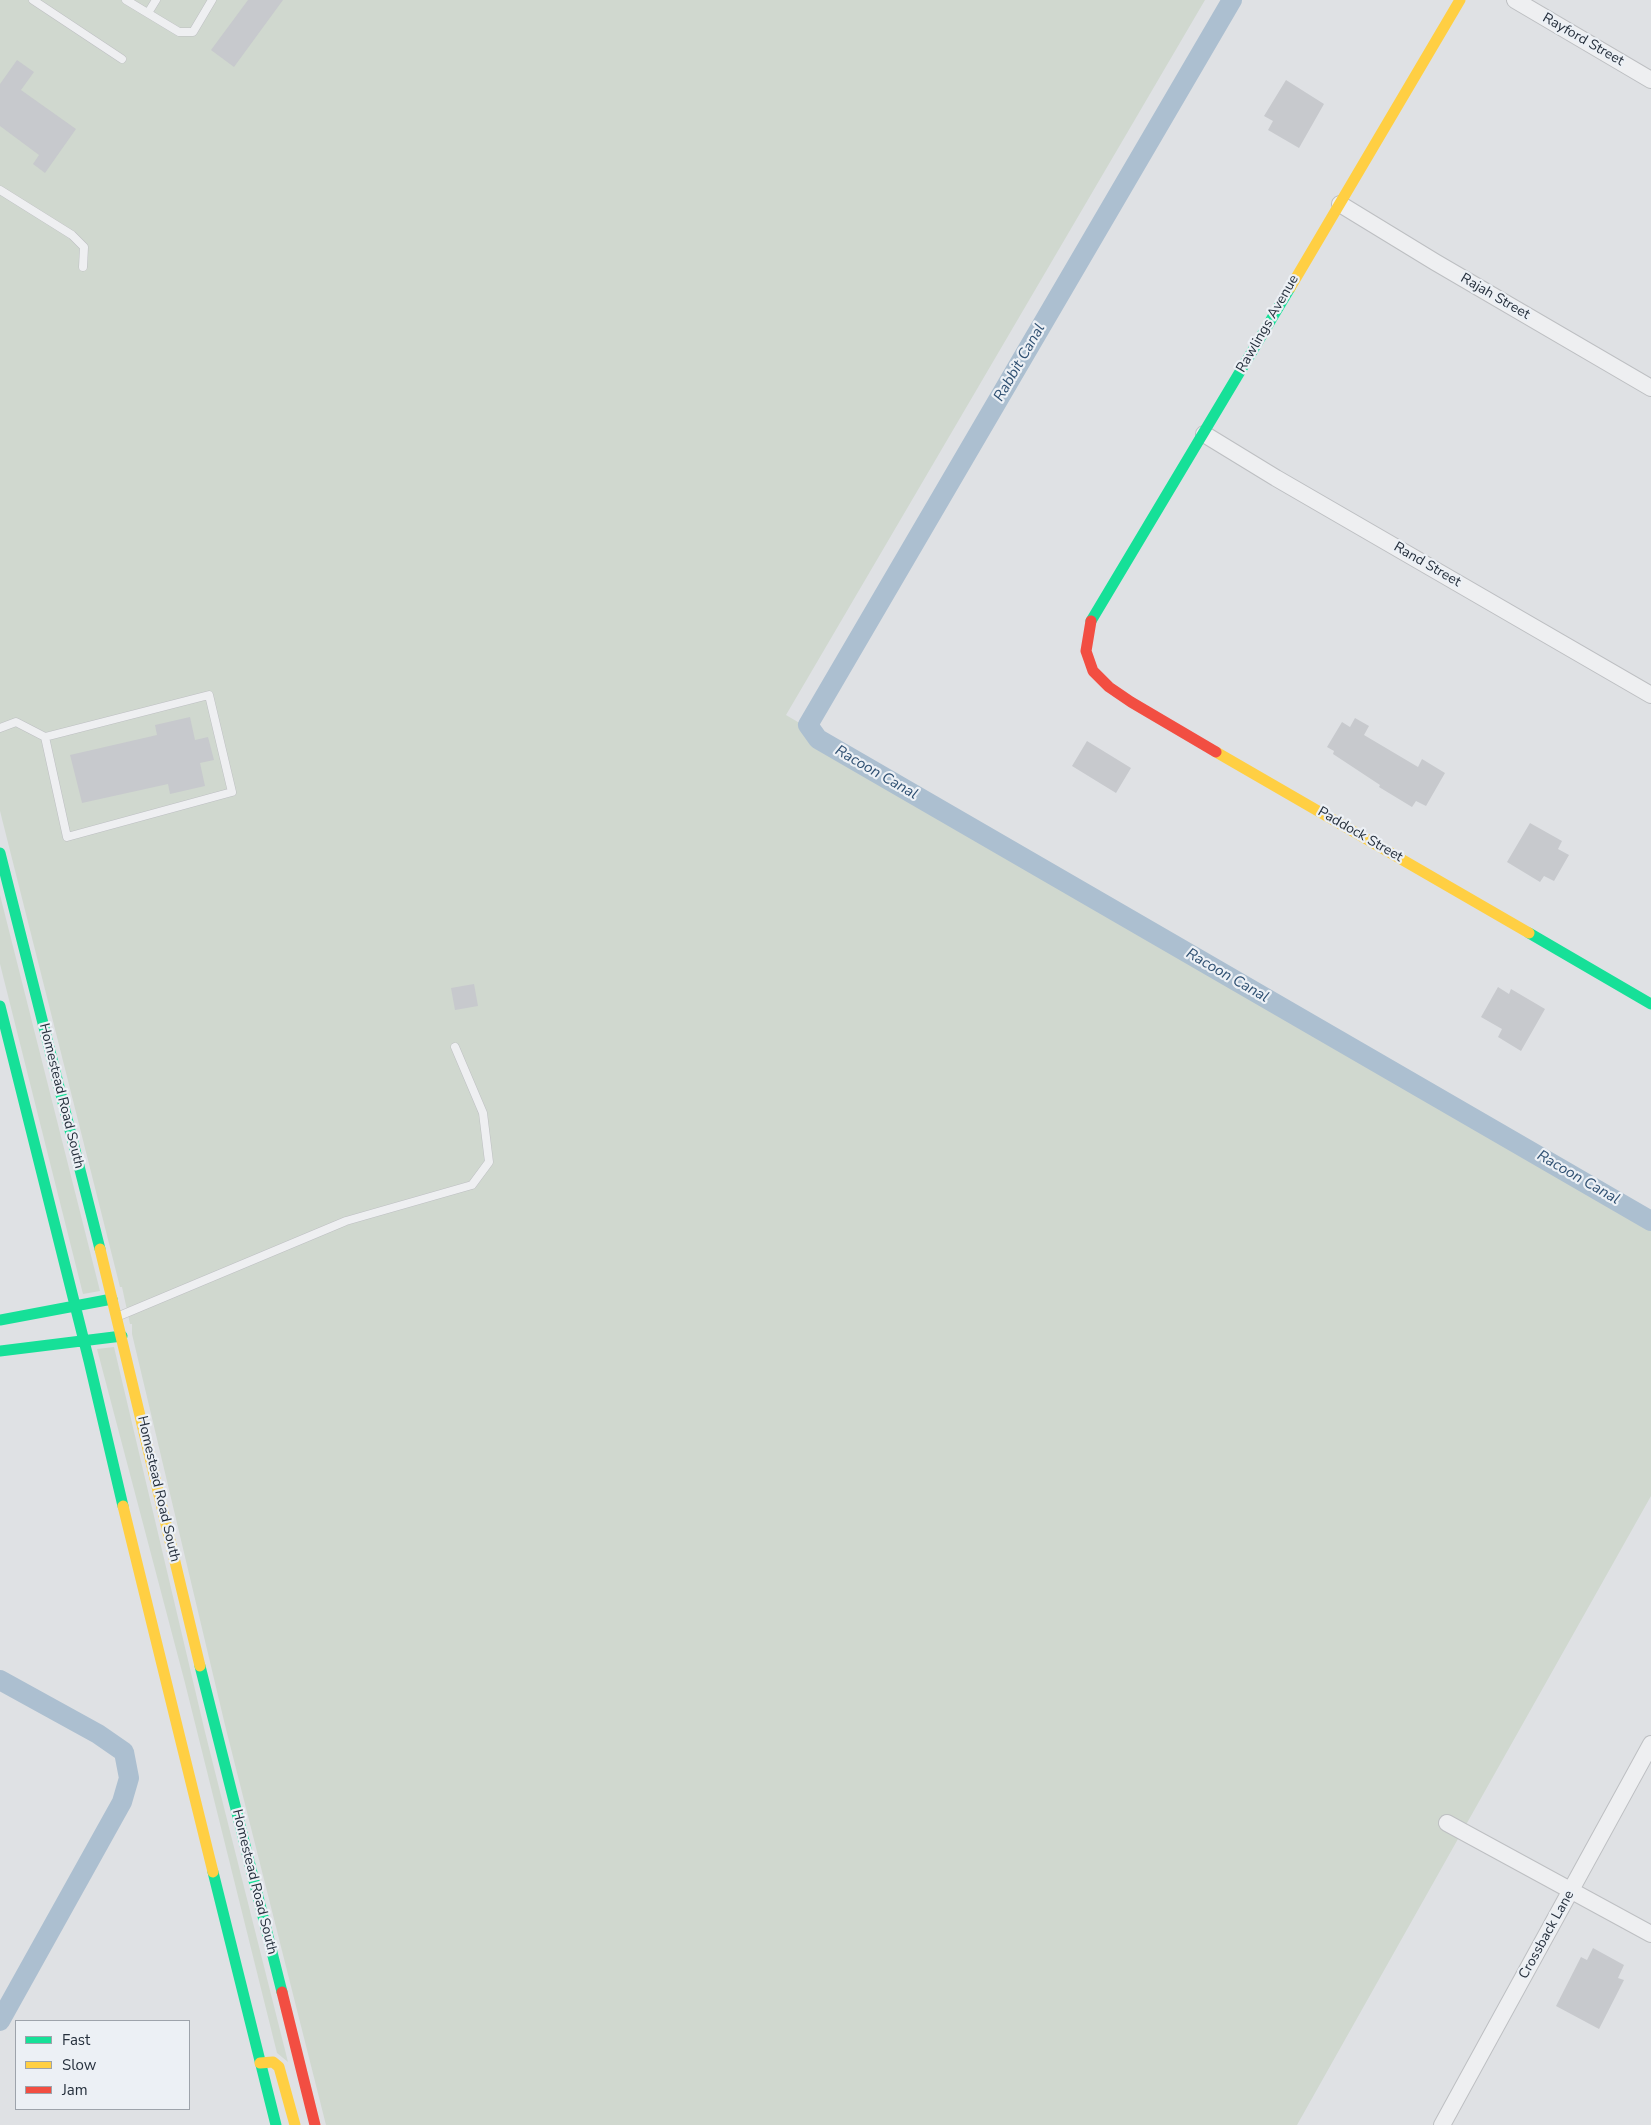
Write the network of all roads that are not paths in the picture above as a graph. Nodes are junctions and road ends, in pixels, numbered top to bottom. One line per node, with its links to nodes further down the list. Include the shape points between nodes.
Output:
1 (33, 0): 8 (lane)
2 (126, 0): 7 (lane)
3 (156, 0): 7 (lane)
4 (212, 0): 7 (lane, via 193,32 179,32)
5 (1460, 0): 11 (main road, Rawlings Avenue)
6 (1515, 0): 9 (street, Rayford Street)
7 (148, 13)
8 (122, 59)
9 (1651, 80)
10 (0, 190): 12 (lane, via 72,235 84,247)
11 (1340, 204): 13 (street, Rajah Street); 14 (main road, Rawlings Avenue)
12 (83, 267)
13 (1651, 388)
14 (1204, 434): 15 (main road, Rawlings Avenue, via 1090,623); 16 (street, Rand Street)
15 (1086, 651): 20 (main road, Paddock Street, via 1093,671 1131,702)
16 (1651, 695)
17 (0, 728): 18 (lane, via 16,722)
18 (45, 737): 18 (lane, via 209,696 232,792 67,837)
19 (0, 853): 23 (main road, Homestead Road South)
20 (1651, 1004)
21 (0, 1006): 24 (main road)
22 (456, 1047): 25 (lane, via 482,1113 489,1162 472,1185 346,1221)
23 (112, 1299): 24 (main road); 25 (main road, Homestead Road South)
24 (76, 1306): 26 (main road); 28 (main road)
25 (117, 1317): 27 (main road, Homestead Road South)
26 (0, 1320)
27 (122, 1336): 28 (main road); 37 (main road, Homestead Road South, via 213,1719)
28 (84, 1340): 29 (main road); 34 (main road)
29 (0, 1351)
30 (1651, 1744): 32 (street, Crossback Lane)
31 (1447, 1823): 32 (street)
32 (1571, 1891): 33 (street); 38 (street, Crossback Lane)
33 (1651, 1934)
34 (260, 2063): 35 (main road); 36 (main road, via 273,2062 279,2067)
35 (276, 2125)
36 (295, 2125)
37 (315, 2125)
38 (1442, 2125)

